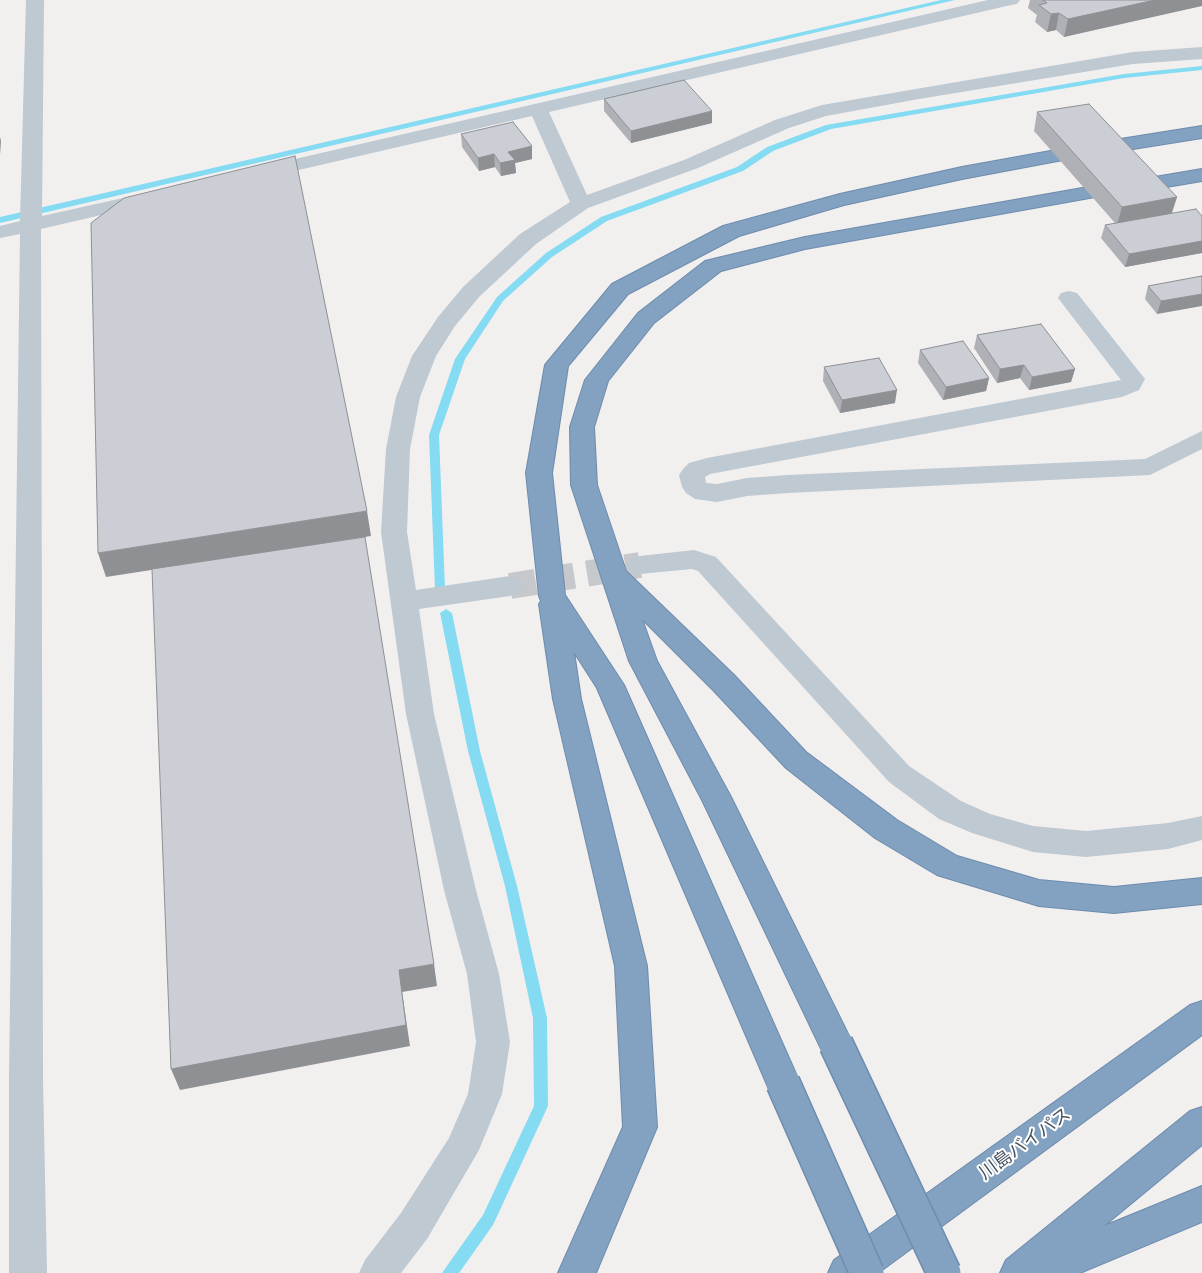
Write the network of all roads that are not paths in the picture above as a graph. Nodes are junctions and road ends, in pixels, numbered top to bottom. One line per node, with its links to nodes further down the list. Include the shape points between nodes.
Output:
1 (35, 0): 14 (street)
2 (1011, 0): 4 (street)
3 (1202, 53): 13 (street, via 1133,58 822,111)
4 (539, 111): 9 (street); 13 (street)
5 (1202, 132): 6 (highway)
6 (1108, 147)
7 (1056, 156): 21 (highway, via 840,200 731,231 620,289 557,365 539,473)
8 (1202, 176): 10 (highway)
9 (243, 177)
10 (1142, 185)
11 (1088, 193): 19 (highway, via 805,243 713,266 646,318 597,380 582,427 584,485)
12 (166, 194): 14 (street)
13 (582, 204): 22 (street, via 528,239 471,292 424,356 408,397 398,449 394,532)
14 (31, 224): 15 (street); 28 (street, via 26,1069)
15 (0, 232)
16 (1069, 298): 17 (street, via 1133,379 1131,385 1113,391 707,466 692,475 696,487 704,493 788,484 1150,467)
17 (1202, 439)
18 (640, 565): 23 (street, via 694,559 707,564 900,774 950,810 1033,839 1086,844 1168,836)
19 (613, 574): 24 (highway, via 724,683 796,760 886,829 948,866 1040,893 1114,900); 33 (highway, bridge, via 643,661 716,797)
20 (510, 586): 22 (street)
21 (552, 596): 30 (highway, via 567,699 631,966 640,1127); 32 (highway, bridge, via 610,685)
22 (404, 601): 29 (street, via 420,714 460,890 483,974 493,1042 485,1094 461,1150 414,1226)
23 (1202, 828)
24 (1202, 891)
25 (1202, 1016): 31 (highway, 川島バイパス)
26 (1202, 1123): 34 (highway)
27 (1202, 1204): 35 (highway)
28 (28, 1273)
29 (378, 1273)
30 (577, 1273)
31 (847, 1273)
32 (867, 1273)
33 (944, 1273)
34 (1019, 1273)
35 (1035, 1273)

